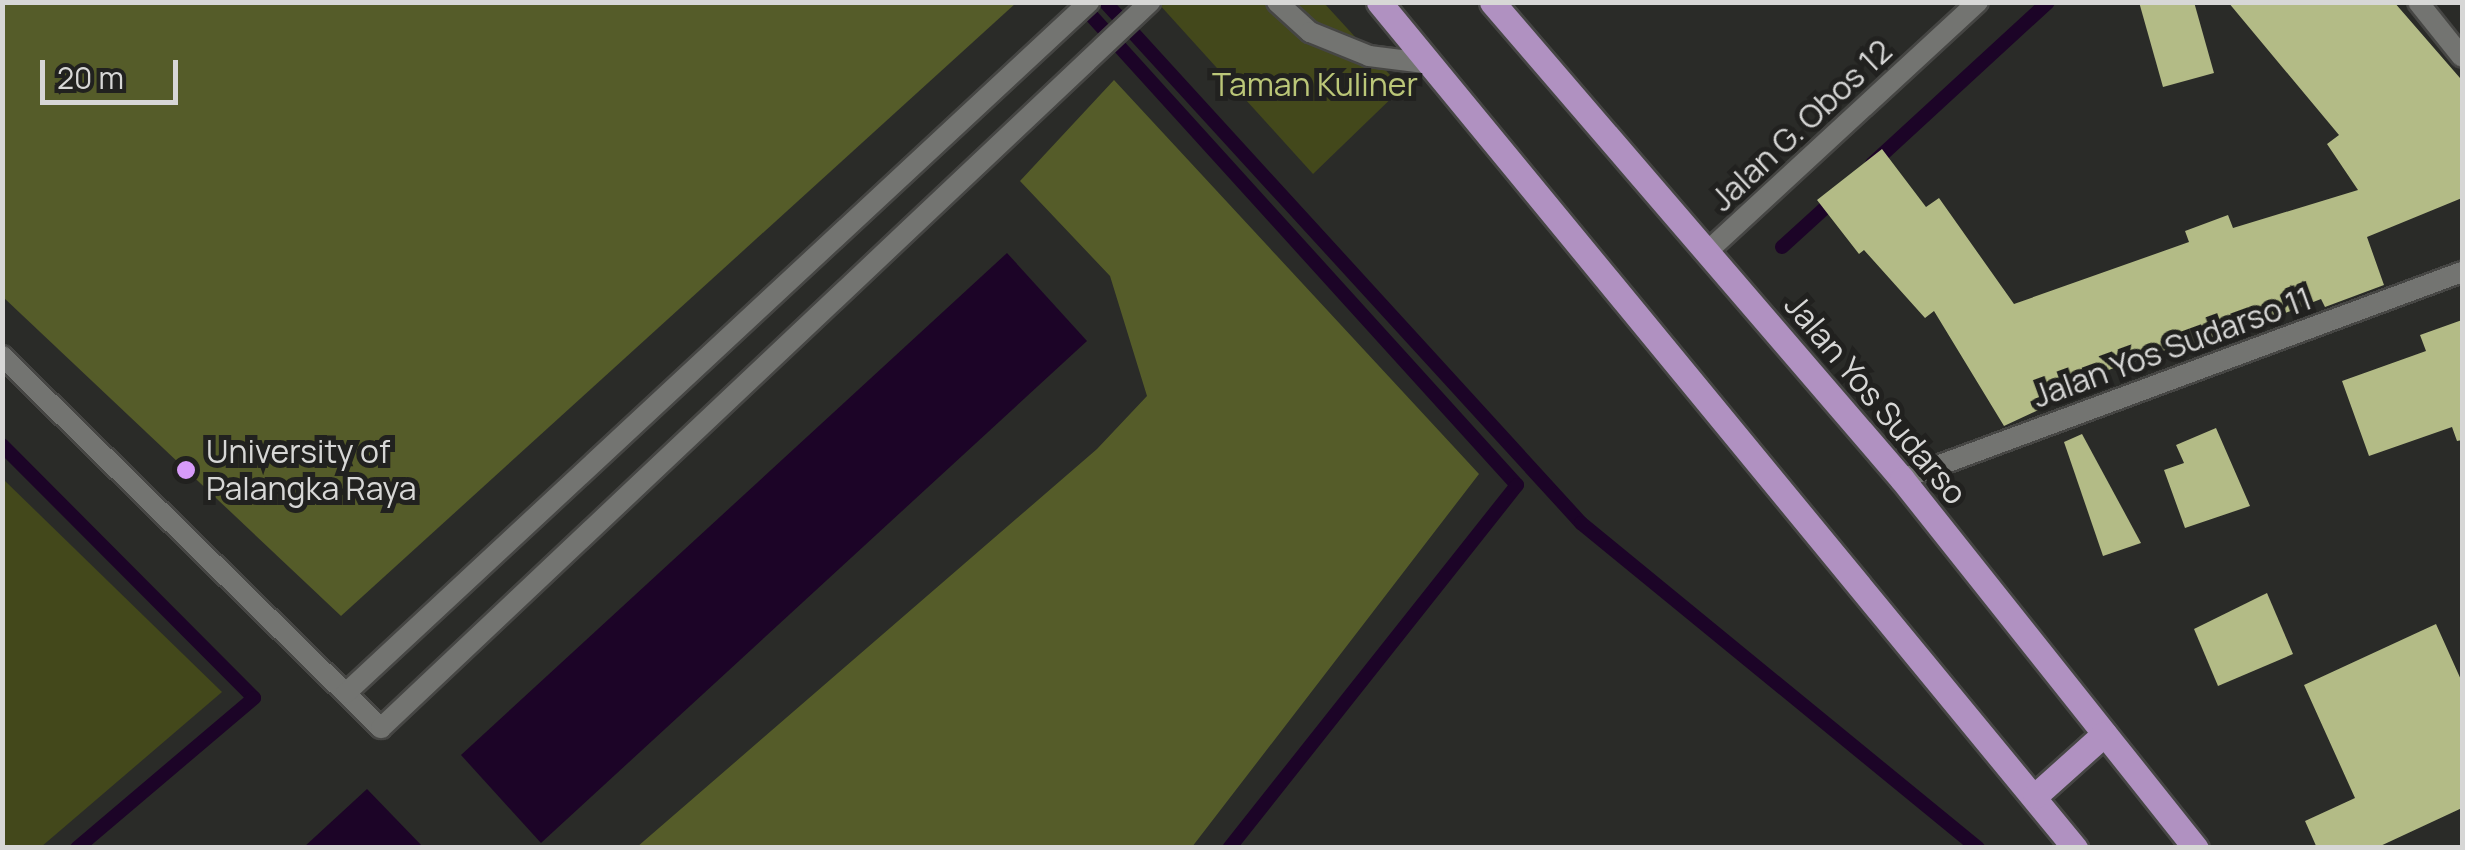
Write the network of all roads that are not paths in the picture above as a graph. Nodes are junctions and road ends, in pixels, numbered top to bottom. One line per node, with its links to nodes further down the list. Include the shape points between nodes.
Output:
1 (1089, 2): 14 (street)
2 (1150, 2): 14 (street, via 381,728)
3 (1277, 2): 9 (street, via 1310,32 1369,56)
4 (1379, 2): 9 (main road)
5 (1492, 2): 10 (main road, Jalan Yos Sudarso)
6 (1978, 2): 10 (street, Jalan G. Obos 12)
7 (2418, 2): 8 (street)
8 (2462, 57)
9 (1432, 64): 16 (main road)
10 (1710, 250): 13 (main road, Jalan Yos Sudarso)
11 (2462, 272): 13 (street, Jalan Yos Sudarso 11)
12 (2, 356): 14 (street)
13 (1902, 479): 15 (main road, Jalan Yos Sudarso)
14 (346, 692)
15 (2104, 734): 16 (main road); 18 (main road, Jalan Yos Sudarso)
16 (2035, 796): 17 (main road)
17 (2074, 848)
18 (2196, 848)

